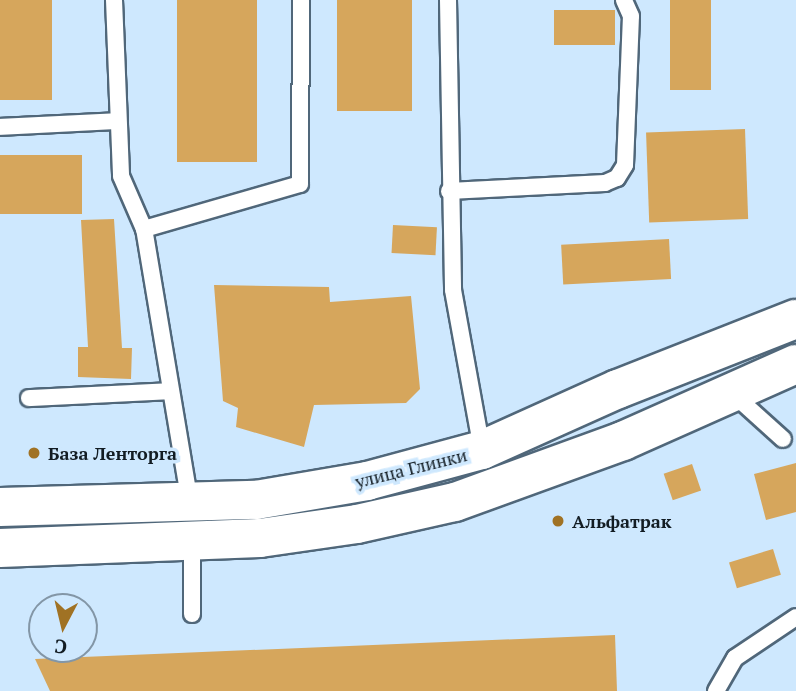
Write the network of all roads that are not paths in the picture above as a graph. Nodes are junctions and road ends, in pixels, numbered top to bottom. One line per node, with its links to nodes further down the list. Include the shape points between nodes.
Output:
1 (114, 0): 5 (lane)
2 (300, 0): 8 (lane, via 300,184)
3 (448, 0): 7 (lane)
4 (624, 0): 7 (lane, via 631,16 625,165 617,178 605,183)
5 (118, 121): 6 (lane); 8 (lane, via 121,176)
6 (0, 127)
7 (449, 191): 15 (lane, via 453,290)
8 (144, 229): 11 (lane)
9 (796, 319): 15 (highway, улица Глинки, via 618,389)
10 (796, 364): 12 (highway)
11 (170, 391): 13 (lane); 16 (lane)
12 (732, 392): 14 (lane); 18 (highway, via 624,441 455,502 357,524)
13 (29, 398)
14 (783, 439)
15 (482, 450): 16 (highway, улица Глинки, via 368,481 256,500)
16 (190, 504): 17 (highway, улица Глинки); 18 (lane)
17 (0, 507)
18 (192, 543): 19 (highway); 20 (lane)
19 (0, 548)
20 (192, 614)
21 (796, 617): 22 (lane, via 735,658)
22 (716, 691)

